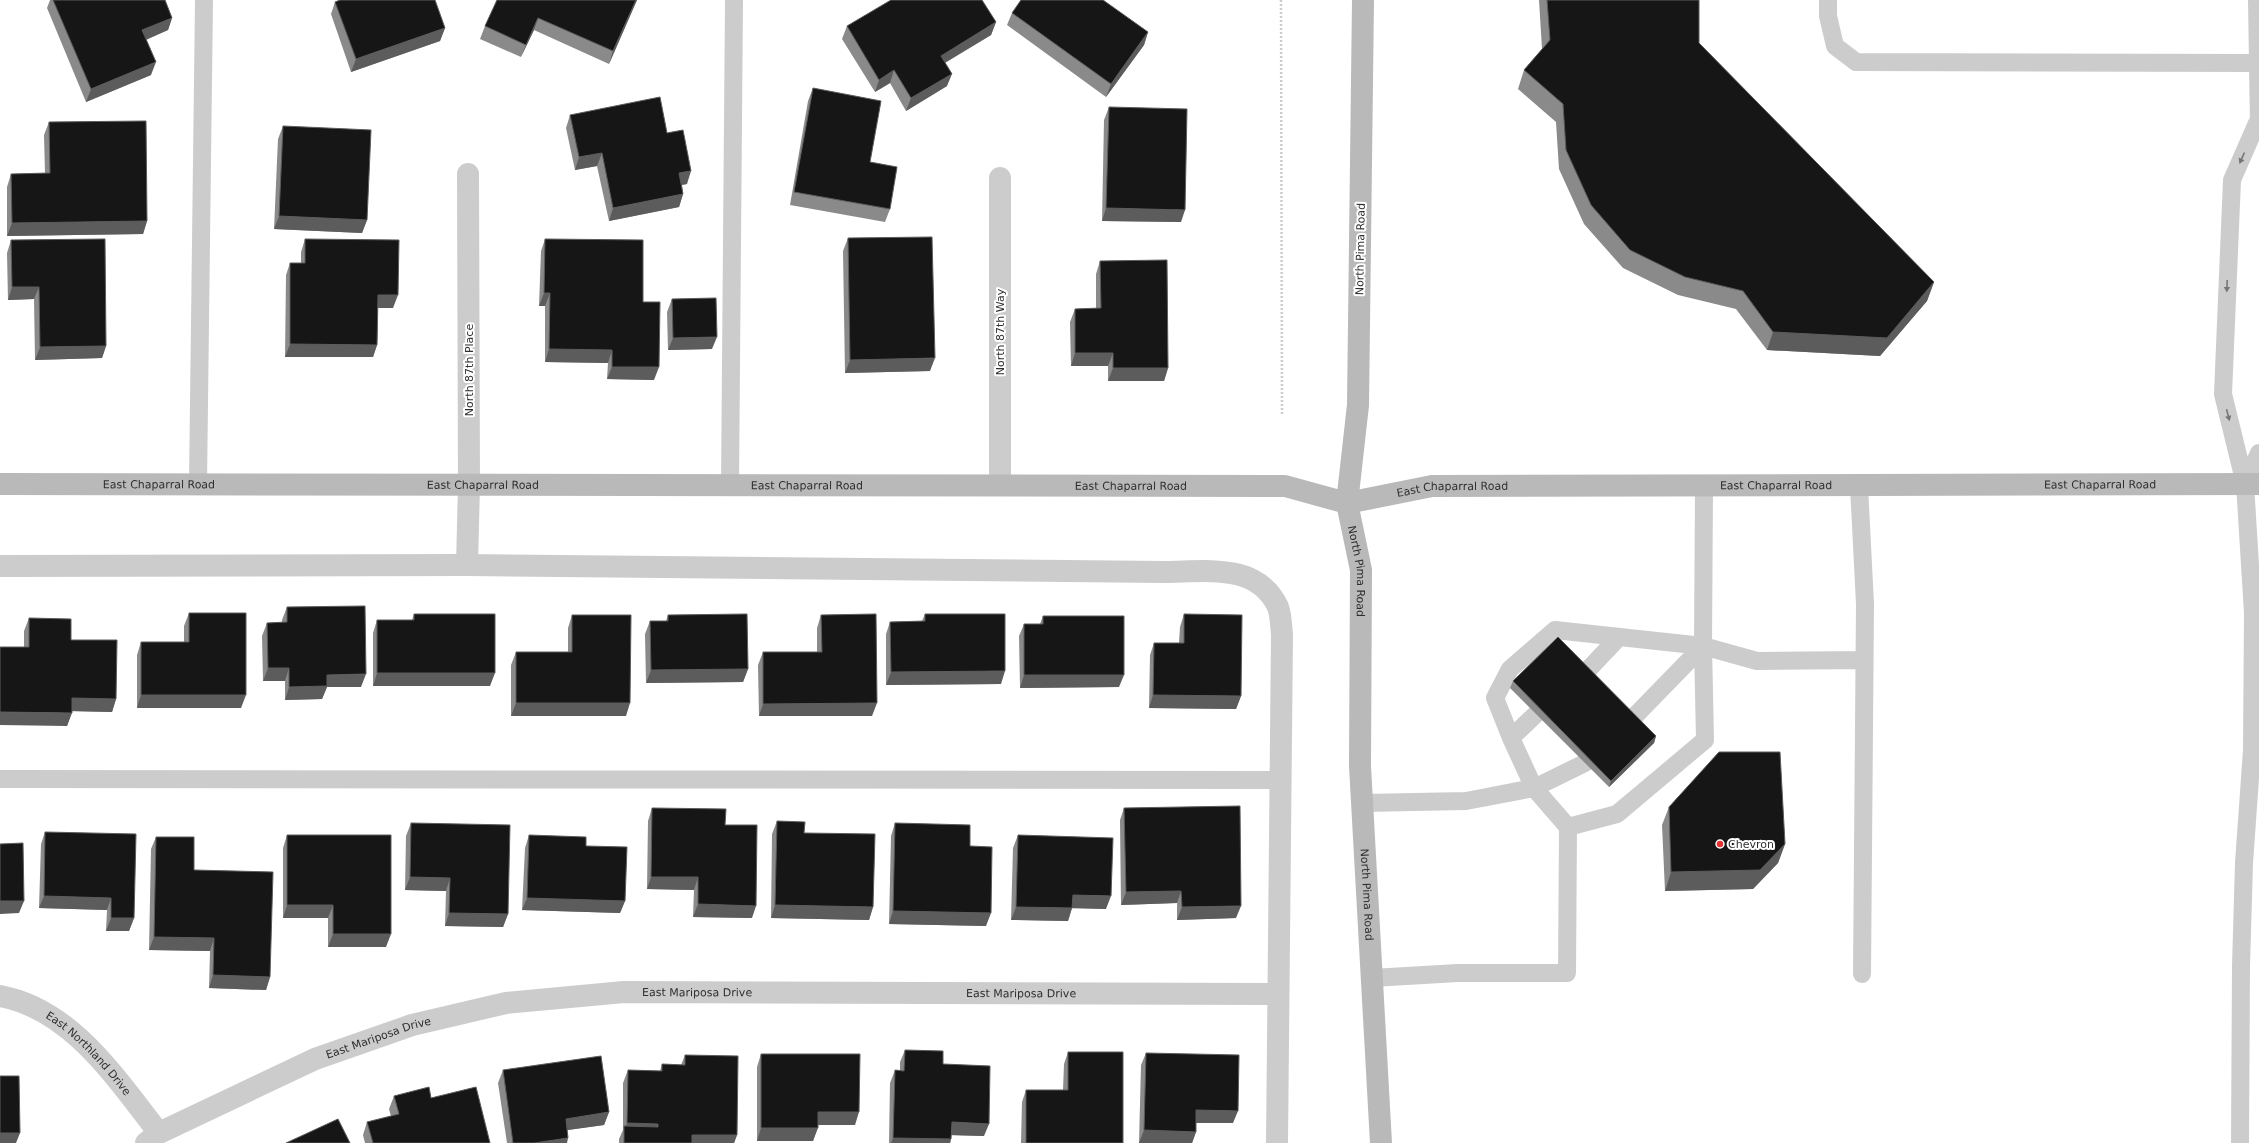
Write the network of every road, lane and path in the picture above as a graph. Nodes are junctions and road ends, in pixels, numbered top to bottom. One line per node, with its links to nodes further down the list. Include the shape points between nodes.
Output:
1 (204, 0): 14 (lane)
2 (734, 0): 17 (lane)
3 (1281, 0): 11 (path)
4 (1363, 0): 21 (main road, North Pima Road, via 1358,405)
5 (1828, 0): 7 (lane, via 1828,16 1835,46 1856,62)
6 (2257, 0): 7 (lane)
7 (2256, 63): 8 (lane)
8 (2258, 125): 15 (lane, one-way to 15, via 2232,180 2223,394)
9 (468, 174): 16 (street, North 87th Place)
10 (1000, 178): 18 (street, North 87th Way)
11 (1282, 415)
12 (2259, 453): 15 (lane)
13 (0, 484): 14 (main road, East Chaparral Road)
14 (198, 484): 16 (main road, East Chaparral Road)
15 (2252, 484): 19 (main road, East Chaparral Road); 44 (lane, via 2252,750 2244,863)
16 (469, 485): 17 (main road, East Chaparral Road); 22 (street, North 87th Place)
17 (730, 485): 18 (main road, East Chaparral Road)
18 (1000, 485): 21 (main road, East Chaparral Road, via 1285,486)
19 (1859, 486): 20 (main road, East Chaparral Road); 26 (lane, via 1865,604)
20 (1704, 487): 21 (main road, East Chaparral Road, via 1432,486); 25 (lane)
21 (1347, 503): 35 (main road, North Pima Road, via 1361,570)
22 (467, 565): 23 (street); 33 (street, via 1231,573 1251,577 1268,590 1279,608 1282,634)
23 (0, 566)
24 (1619, 637): 25 (lane); 27 (lane); 30 (lane, via 1555,630 1510,669 1495,698)
25 (1703, 646): 26 (lane, via 1757,661); 29 (lane); 36 (lane, via 1705,740 1617,814)
26 (1864, 660): 37 (lane)
27 (1585, 673)
28 (1536, 714): 30 (lane)
29 (1631, 720)
30 (1511, 738): 34 (lane)
31 (1585, 763): 34 (lane)
32 (0, 779): 33 (lane)
33 (1281, 780): 39 (street)
34 (1534, 788): 35 (lane, via 1466,801); 36 (lane)
35 (1362, 803): 38 (main road, North Pima Road)
36 (1568, 827): 38 (lane, via 1567,973 1458,973)
37 (1862, 974)
38 (1372, 978): 43 (main road, North Pima Road)
39 (1278, 994): 41 (street, East Mariposa Drive, via 624,992 506,1003 412,1025 315,1059); 42 (street)
40 (0, 996): 41 (street, East Northland Drive, via 37,1009 64,1025 102,1060)
41 (152, 1138)
42 (1277, 1143)
43 (1381, 1143)
44 (2240, 1143)

